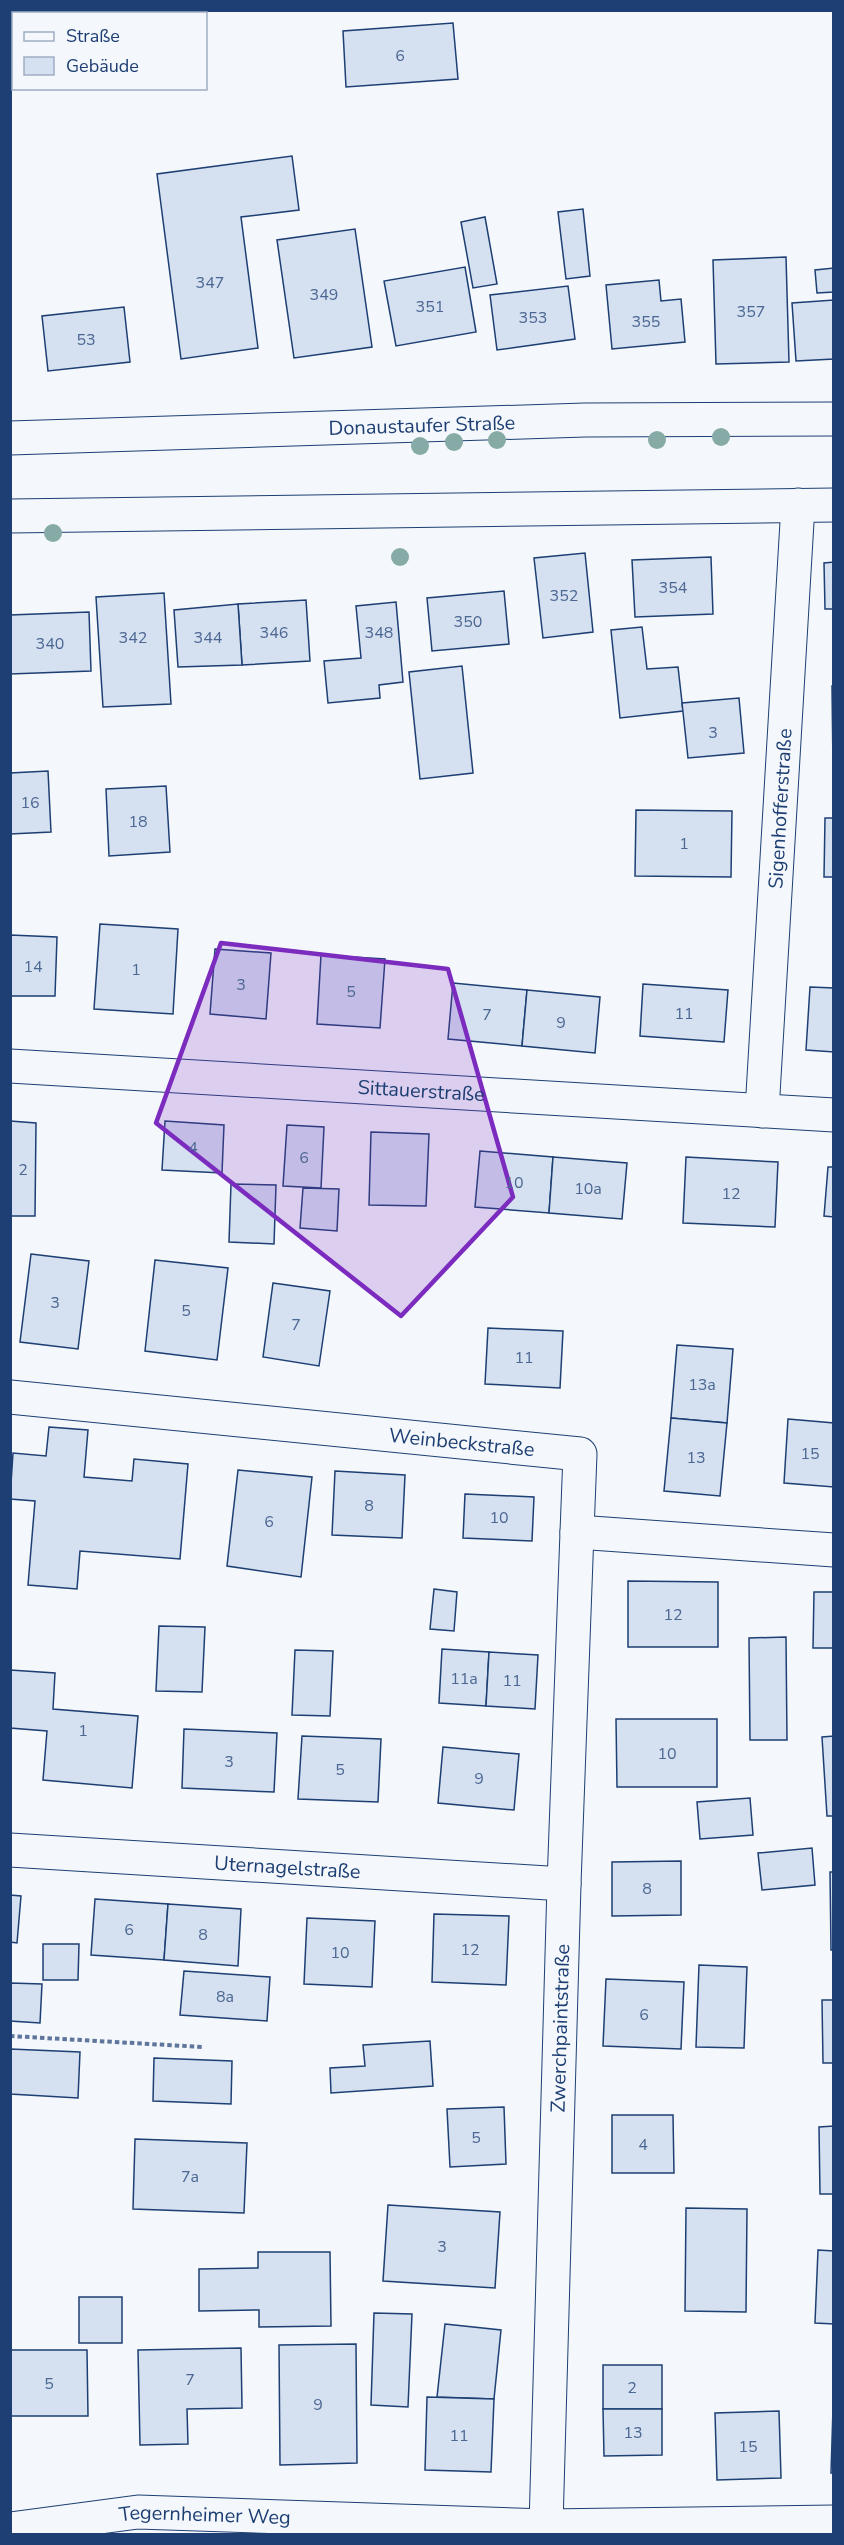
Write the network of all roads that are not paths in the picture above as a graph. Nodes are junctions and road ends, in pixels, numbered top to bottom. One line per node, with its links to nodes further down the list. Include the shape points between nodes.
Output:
1 (834, 419): 2 (street, Donaustaufer Straße, via 585,420)
2 (10, 438)
3 (798, 505): 4 (street); 5 (street); 7 (street, Sigenhofferstraße)
4 (834, 505)
5 (10, 516)
6 (10, 1066): 7 (street, Sittauerstraße)
7 (762, 1111): 8 (street, Sittauerstraße)
8 (834, 1115)
9 (10, 1397): 10 (street, Weinbeckstraße, via 580,1454)
10 (577, 1532): 11 (street); 13 (street, Zwerchpaintstraße)
11 (834, 1550)
12 (10, 1850): 13 (street, Uternagelstraße)
13 (564, 1884): 15 (street, Zwerchpaintstraße)
14 (834, 2522): 15 (street, Tegernheimer Weg)
15 (546, 2526): 16 (street, Tegernheimer Weg, via 138,2512)
16 (10, 2529)

